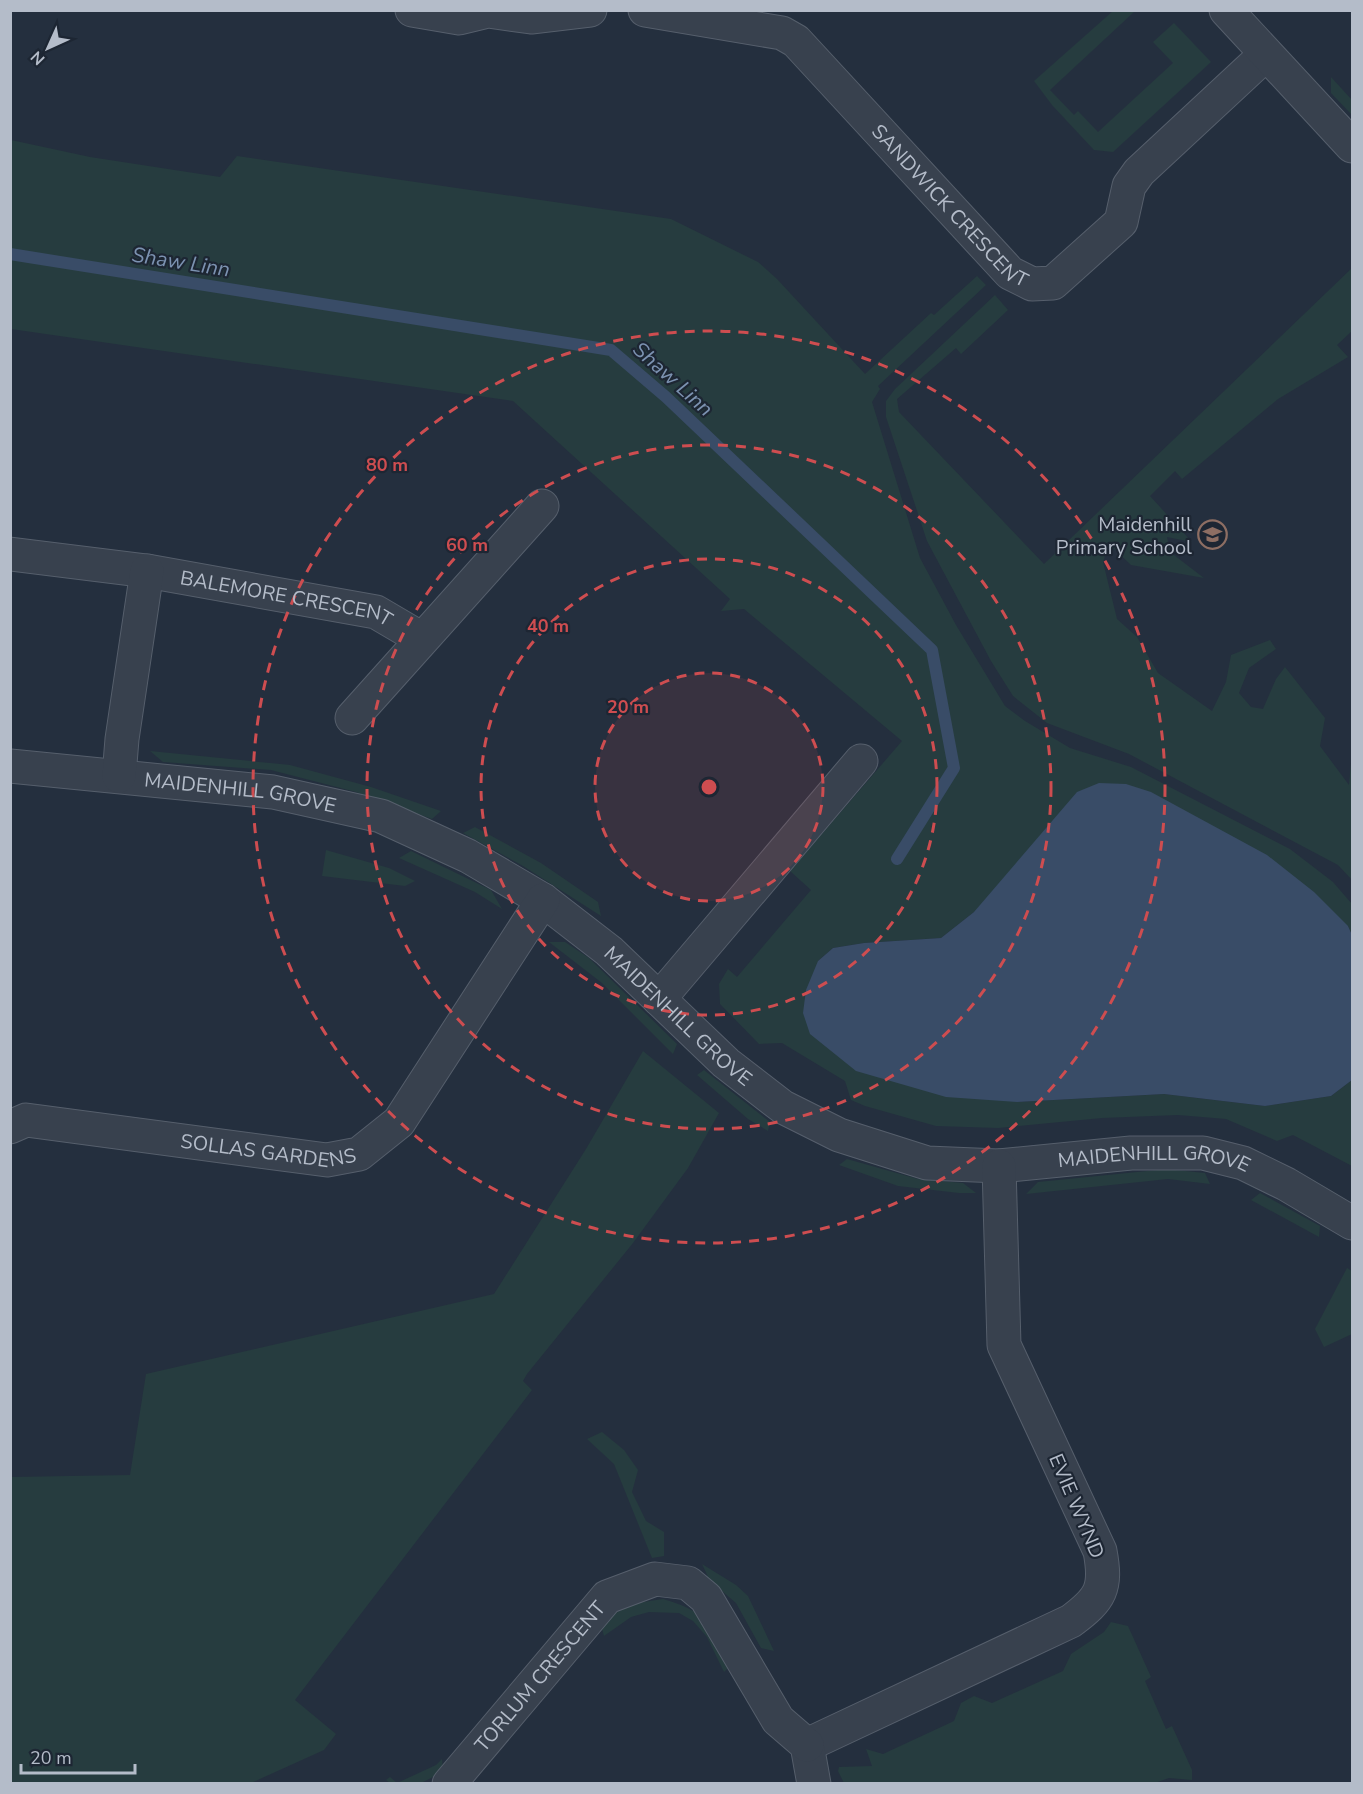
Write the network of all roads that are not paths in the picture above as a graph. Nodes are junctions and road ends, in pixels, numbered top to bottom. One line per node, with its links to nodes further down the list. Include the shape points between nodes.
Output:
1 (412, 10): 2 (street, via 459,18 488,11 531,17)
2 (590, 10)
3 (645, 10): 5 (street, SANDWICK CRESCENT, via 782,33 796,41 1010,273 1032,284 1053,283 1111,232 1121,222 1128,186 1139,172)
4 (1226, 10): 5 (street)
5 (1266, 54): 6 (street)
6 (1353, 146)
7 (542, 506): 10 (street, BALEMORE CRESCENT)
8 (10, 554): 9 (street, BALEMORE CRESCENT)
9 (147, 571): 10 (street, BALEMORE CRESCENT, via 376,612); 14 (street)
10 (422, 639): 11 (street, BALEMORE CRESCENT)
11 (352, 718)
12 (861, 761): 16 (street)
13 (10, 766): 14 (street, MAIDENHILL GROVE)
14 (119, 776): 15 (street, MAIDENHILL GROVE, via 273,792 381,816 468,856)
15 (543, 900): 16 (street, MAIDENHILL GROVE, via 609,951); 17 (street, SOLLAS GARDENS, via 399,1122 358,1154 327,1160 26,1120)
16 (659, 999): 18 (street, MAIDENHILL GROVE, via 726,1063 783,1107 839,1135 927,1162)
17 (10, 1127)
18 (999, 1166): 19 (street, MAIDENHILL GROVE, via 1131,1153 1203,1153 1243,1163); 20 (street, EVIE WYND, via 1004,1345 1100,1551 1104,1572 1100,1592 1071,1621)
19 (1353, 1223)
20 (807, 1745): 21 (street, TORLUM CRESCENT, via 778,1720 706,1598 688,1583 655,1579 607,1597); 22 (street)
21 (449, 1784)
22 (814, 1784)

